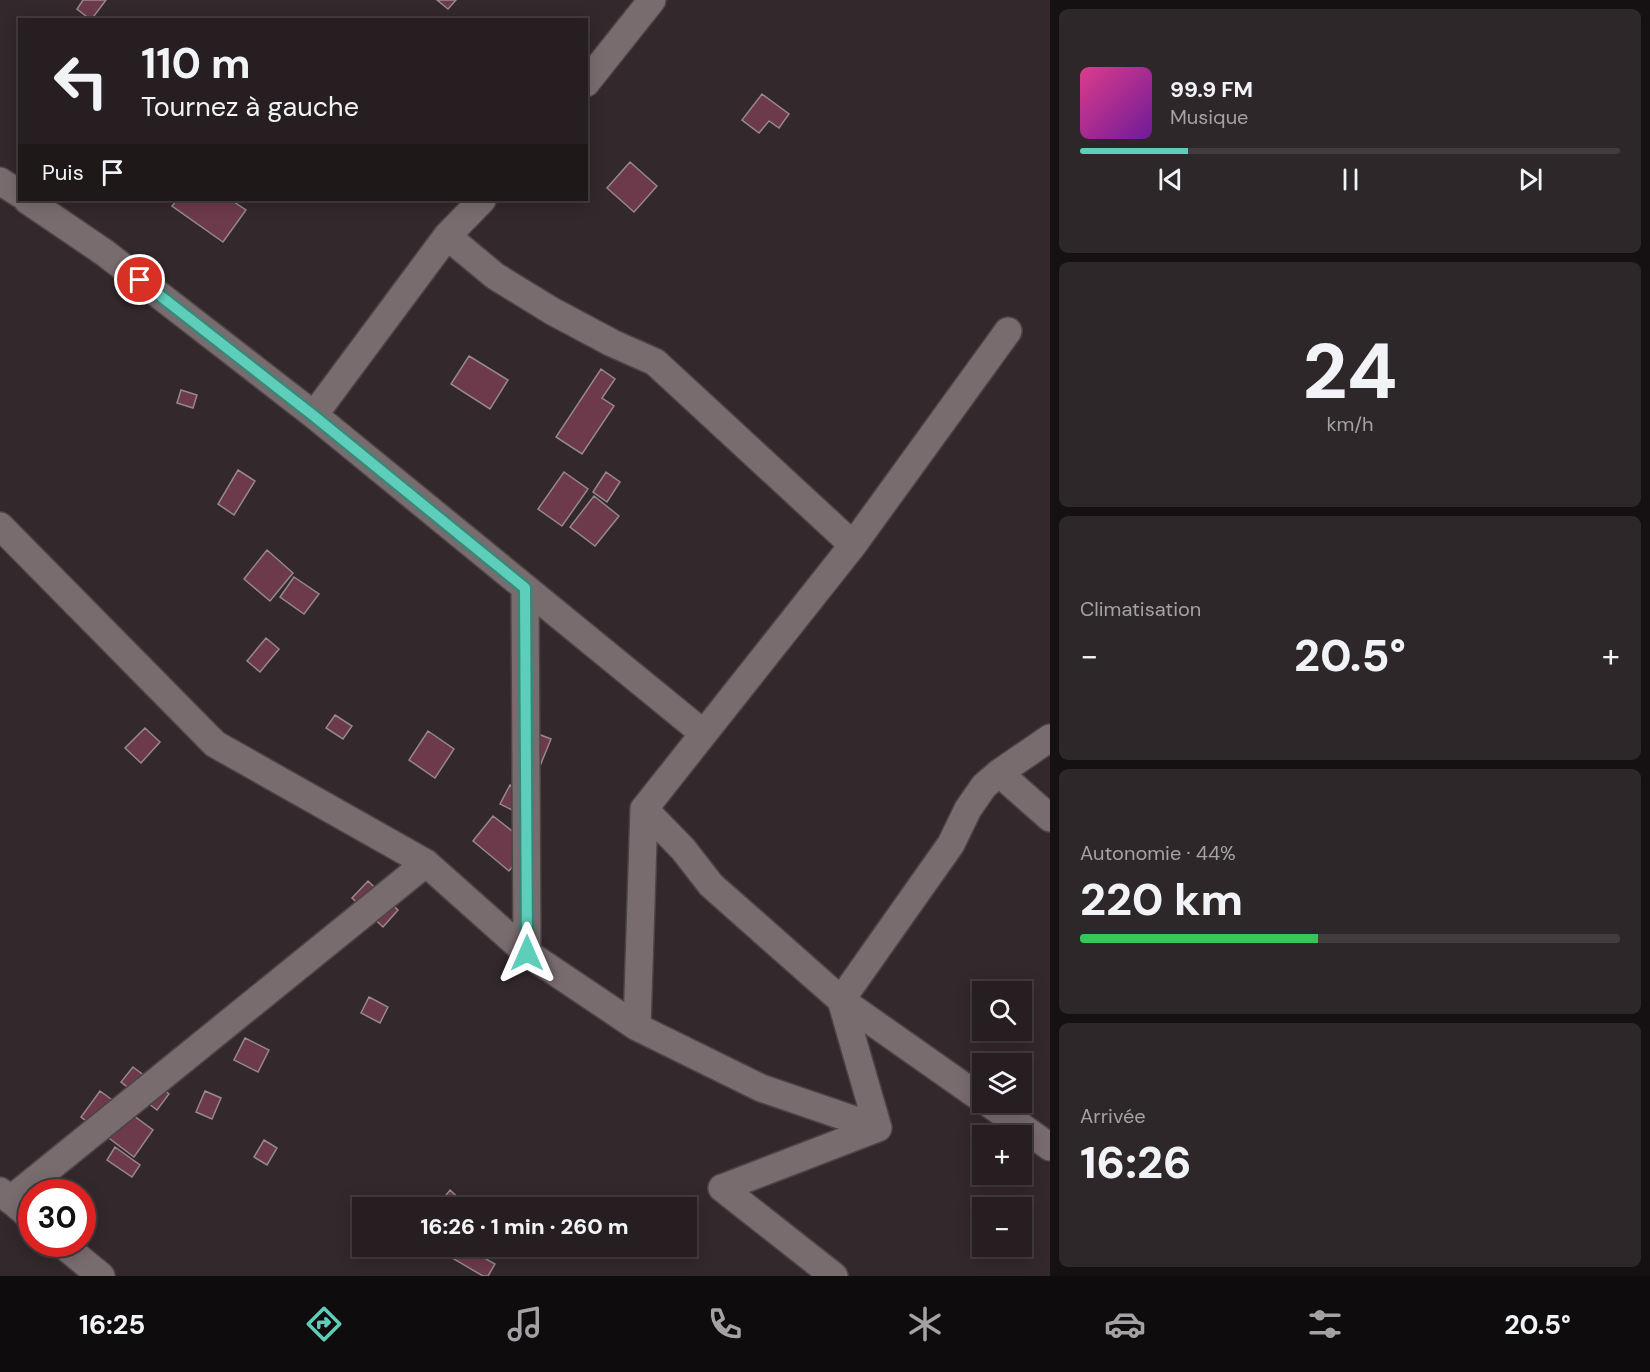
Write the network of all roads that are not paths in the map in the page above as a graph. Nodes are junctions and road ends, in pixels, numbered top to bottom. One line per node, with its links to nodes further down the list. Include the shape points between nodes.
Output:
1 (652, 0): 2 (street)
2 (588, 80)
3 (0, 181): 4 (street)
4 (18, 194)
5 (28, 201): 9 (street, via 105,253)
6 (481, 201): 7 (street)
7 (447, 236): 9 (street); 11 (street, via 495,276 612,343 655,362)
8 (1008, 331): 11 (street)
9 (314, 416): 12 (street)
10 (0, 526): 18 (street, via 215,744)
11 (854, 545): 13 (street)
12 (525, 588): 13 (street); 19 (street)
13 (703, 733): 16 (street)
14 (1050, 738): 15 (street)
15 (999, 773): 17 (street); 20 (street, via 984,786 951,844)
16 (644, 809): 20 (street, via 711,885); 21 (street)
17 (1050, 818)
18 (426, 863): 19 (street); 26 (street)
19 (527, 953): 21 (street)
20 (841, 1000): 22 (street); 24 (street)
21 (637, 1027): 24 (street, via 761,1088)
22 (972, 1092)
23 (1002, 1113): 25 (street)
24 (878, 1128): 30 (street, via 722,1188)
25 (1050, 1147)
26 (5, 1196): 27 (street)
27 (18, 1207)
28 (78, 1257): 29 (street)
29 (101, 1276)
30 (834, 1276)

